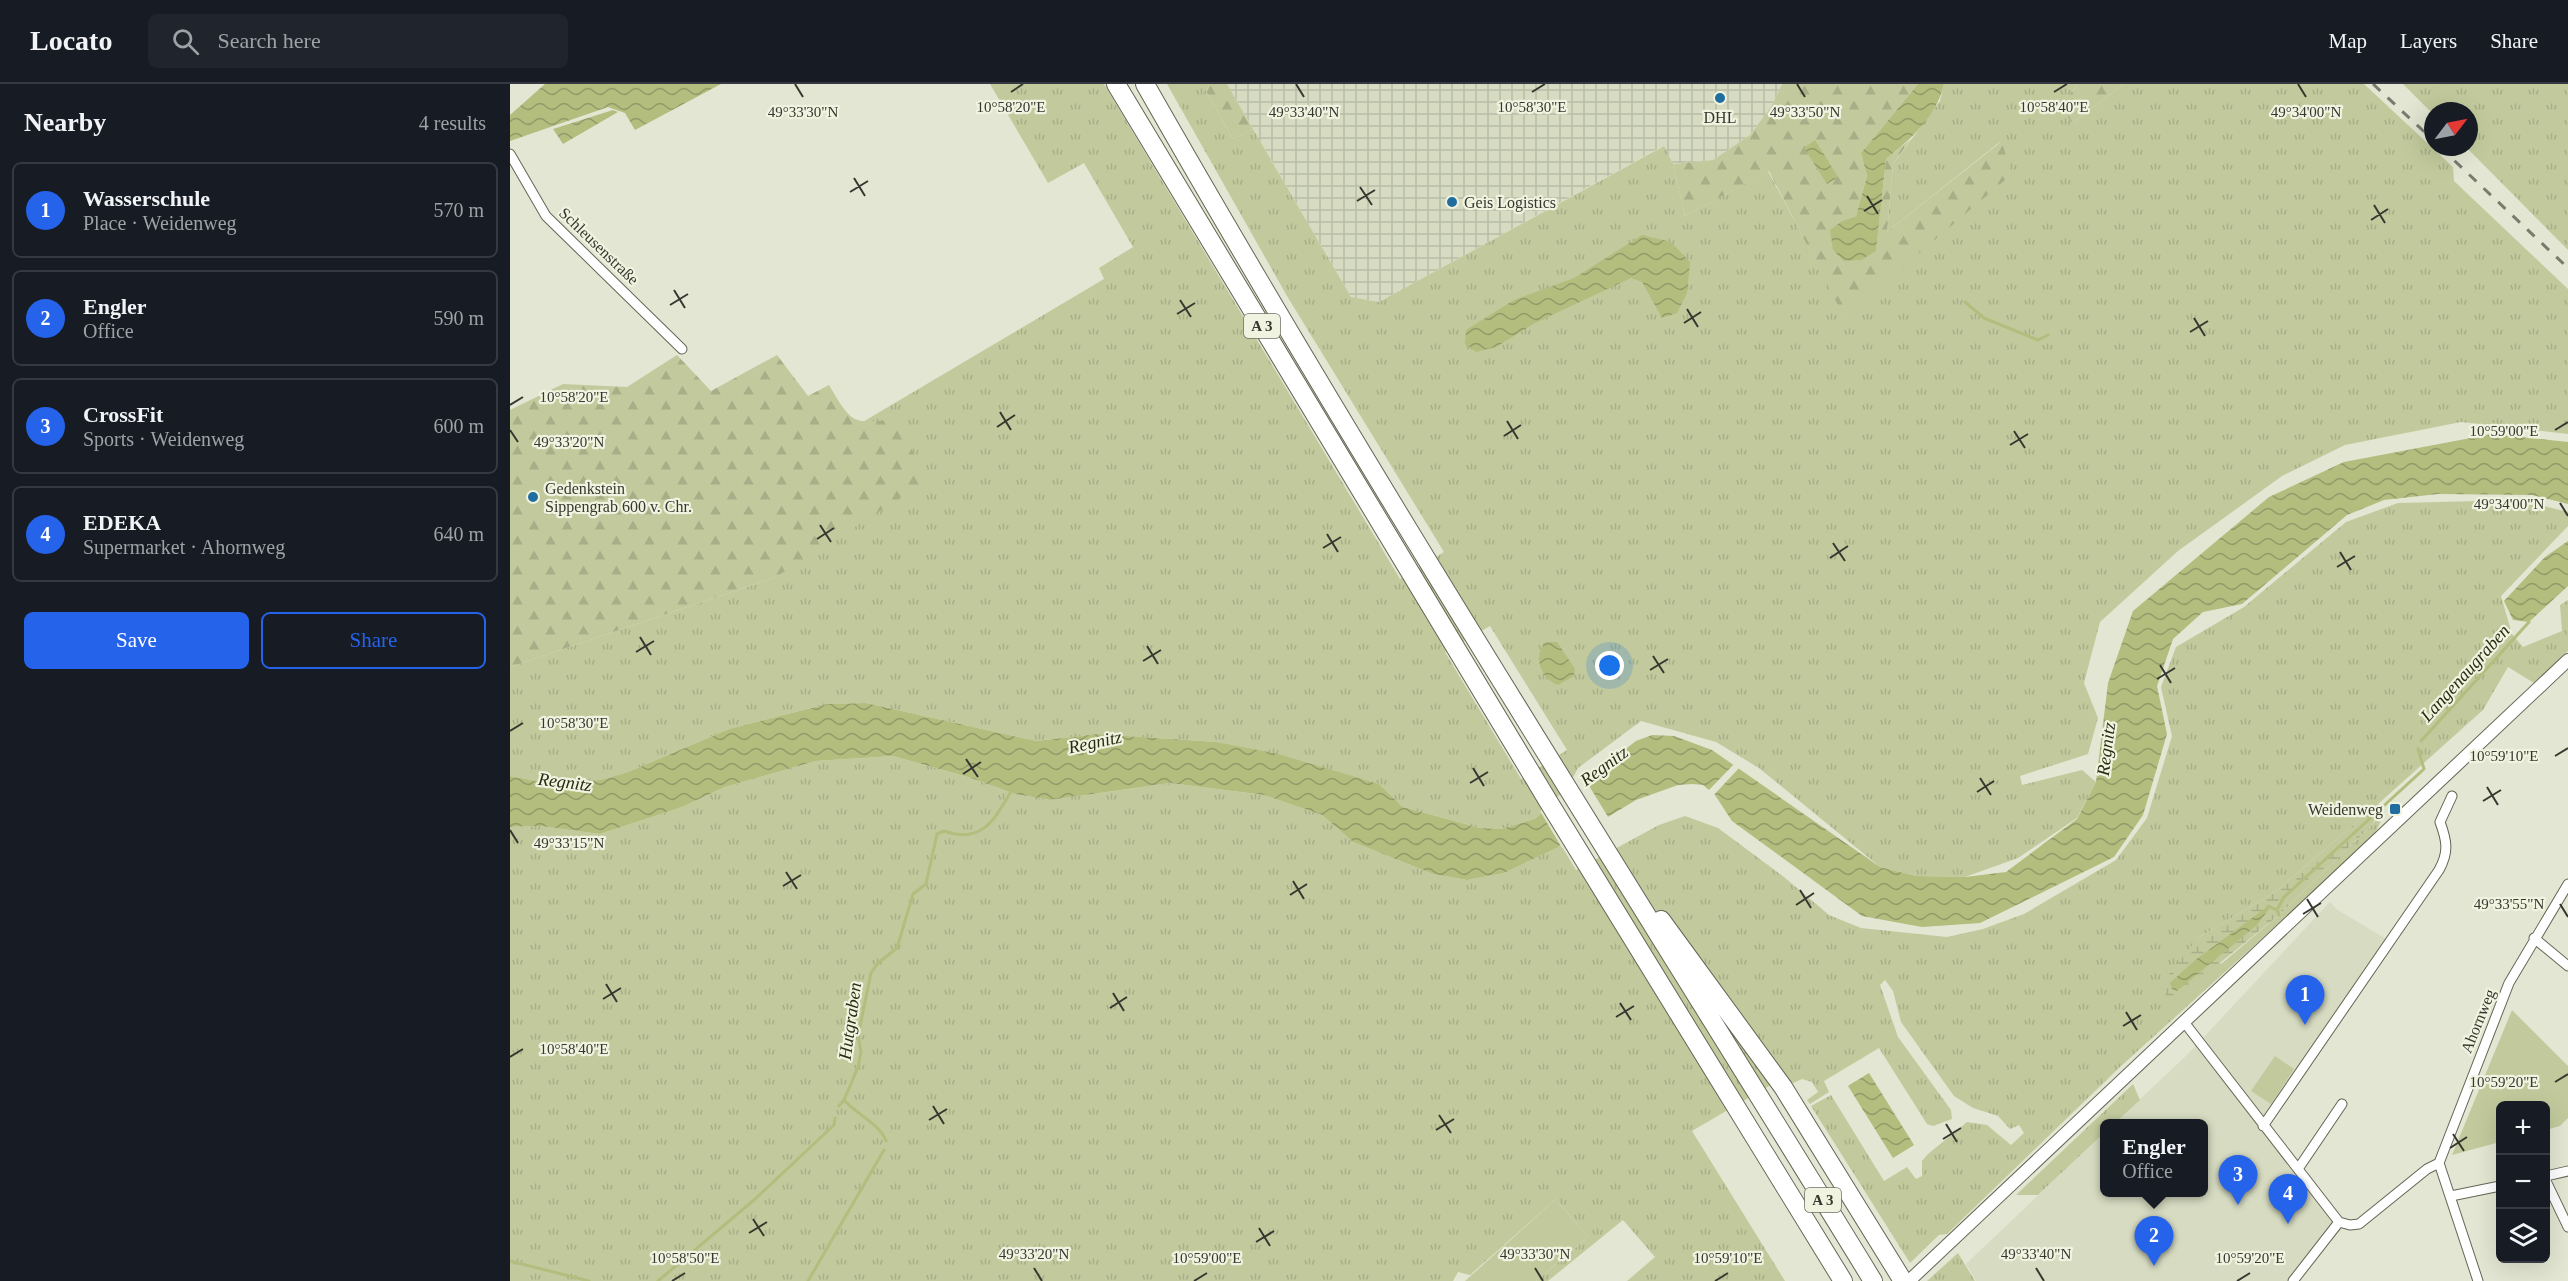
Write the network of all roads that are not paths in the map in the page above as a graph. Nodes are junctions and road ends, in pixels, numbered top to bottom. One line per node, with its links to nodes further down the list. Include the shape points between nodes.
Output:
1 (1116, 84): 16 (highway, A 3)
2 (1144, 84): 7 (highway, A 3, via 1256,276)
3 (510, 154): 4 (street, Schleusenstraße, via 546,216)
4 (682, 349)
5 (2568, 660): 12 (street)
6 (2452, 796): 15 (street, via 2440,822 2448,845 2446,858)
7 (1622, 875): 11 (highway, A 3); 11 (highway, via 1666,926)
8 (2568, 884): 9 (street, Ahornweg)
9 (2534, 938): 10 (street); 17 (street, Ahornweg, via 2509,983)
10 (2568, 966)
11 (1722, 1020): 14 (highway, A 3); 30 (highway, A 3, via 1795,1105)
12 (2184, 1022): 15 (street); 31 (street)
13 (2342, 1104): 18 (street)
14 (1776, 1117): 28 (highway, A 3); 29 (highway, via 1852,1224)
15 (2263, 1126): 18 (street)
16 (1756, 1139): 26 (highway); 27 (highway, A 3)
17 (2439, 1163): 23 (street); 24 (street, via 2359,1224)
18 (2298, 1169): 24 (street)
19 (2568, 1171): 20 (street)
20 (2550, 1175)
21 (2496, 1187): 23 (street)
22 (2550, 1189): 25 (street)
23 (2451, 1196): 33 (street)
24 (2339, 1222): 32 (street)
25 (2568, 1227)
26 (1829, 1281)
27 (1843, 1281)
28 (1873, 1281)
29 (1886, 1281)
30 (1903, 1281)
31 (1909, 1281)
32 (2293, 1281)
33 (2478, 1281)

